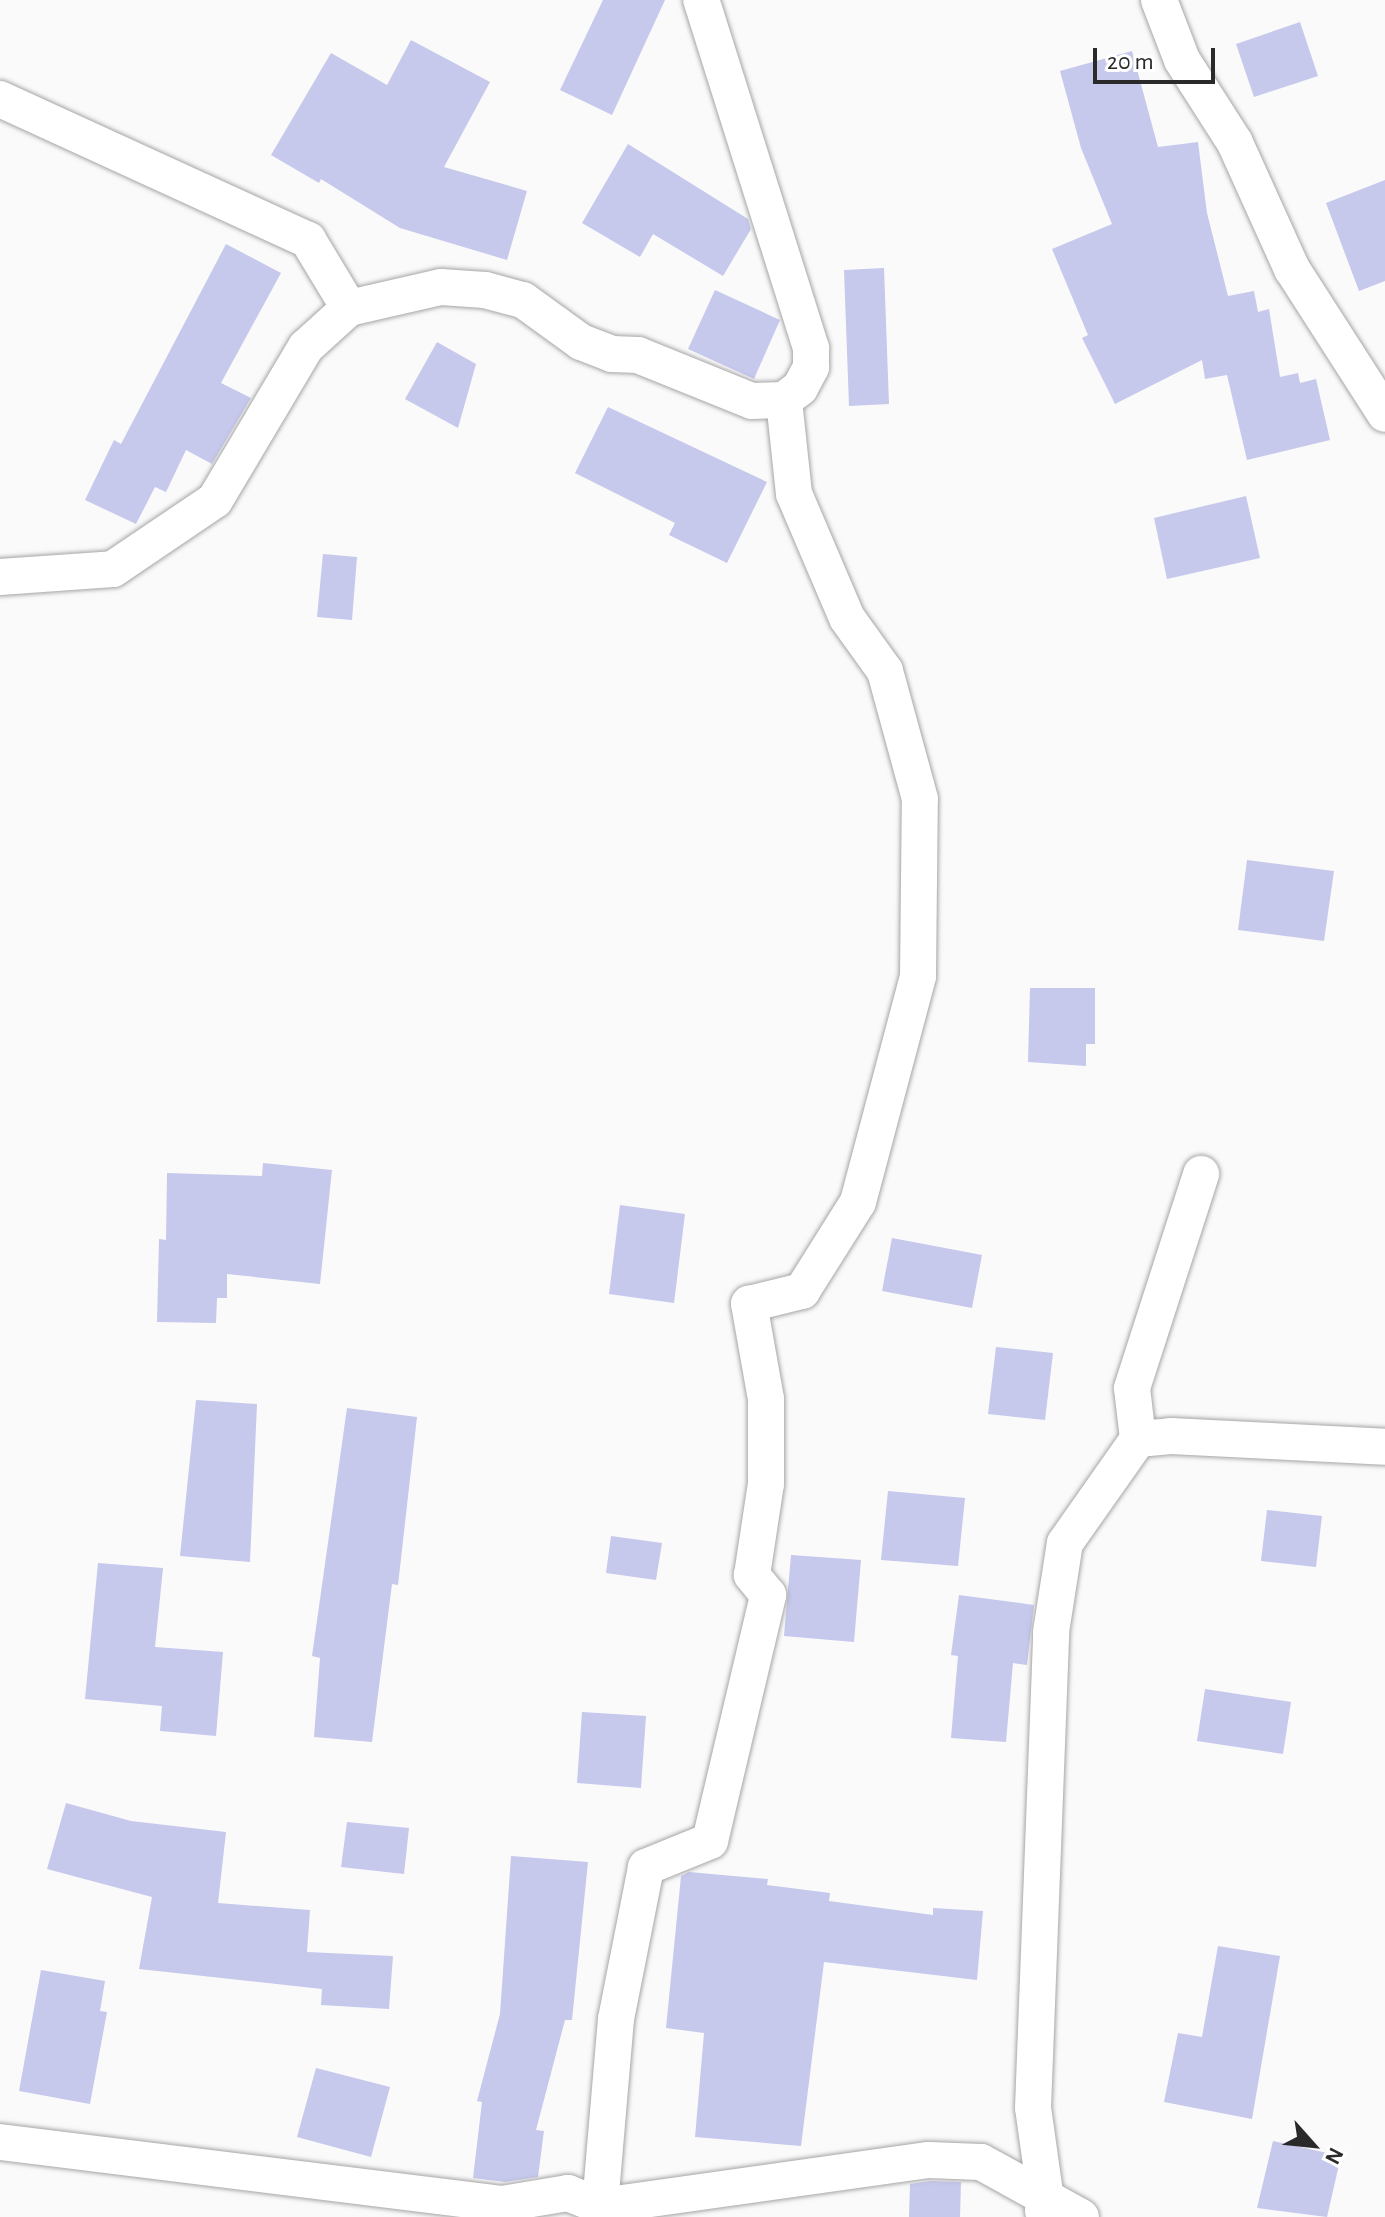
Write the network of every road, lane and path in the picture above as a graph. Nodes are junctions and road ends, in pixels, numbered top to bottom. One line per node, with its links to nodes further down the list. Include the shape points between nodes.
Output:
1 (701, 0): 5 (street, via 811,348 805,378)
2 (1159, 0): 6 (street, via 1182,60 1235,143 1292,269)
3 (0, 99): 4 (street, via 308,240)
4 (349, 308): 5 (street, via 441,287 485,290 523,300 581,342 612,354 638,355 752,401); 7 (street, via 306,347 215,500 113,569)
5 (784, 400): 13 (street, via 794,494 847,618 885,671 920,799 918,976 858,1202 802,1291 749,1304 766,1413 766,1484 752,1575 768,1595 710,1841 646,1867 616,2019)
6 (1385, 414)
7 (0, 577)
8 (1201, 1174): 9 (street, via 1132,1388)
9 (1138, 1439): 10 (street, via 1171,1436); 12 (street, via 1065,1543 1051,1632 1033,2108)
10 (1385, 1447)
11 (0, 2142): 13 (street, via 502,2204 568,2193)
12 (1044, 2205): 13 (street, via 981,2162 929,2160); 14 (street)
13 (600, 2211)
14 (1081, 2217)

